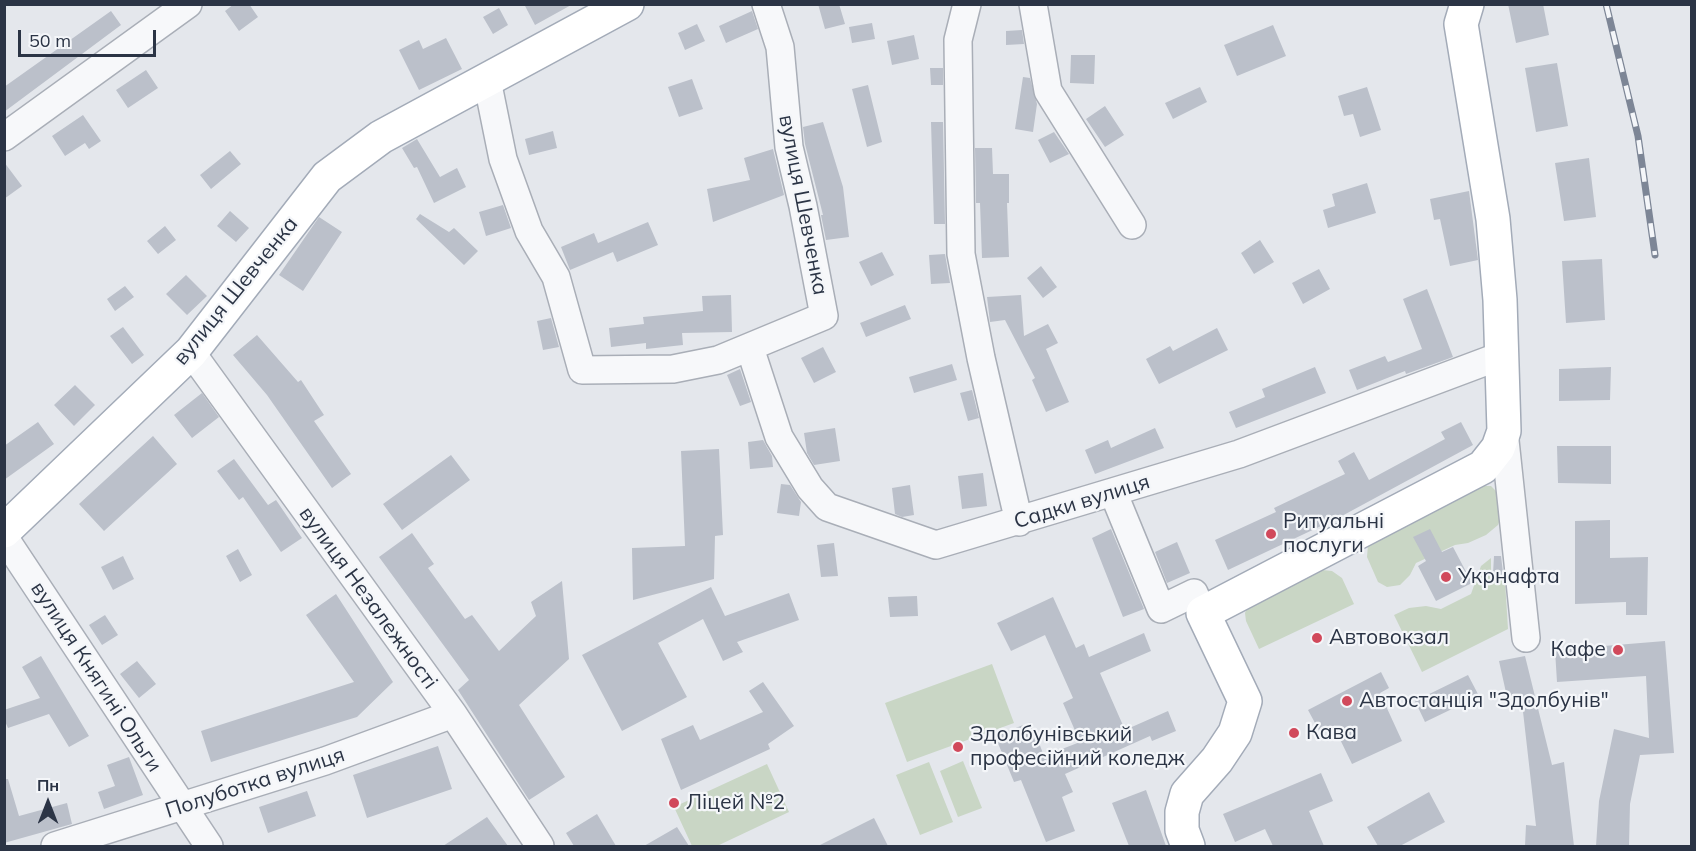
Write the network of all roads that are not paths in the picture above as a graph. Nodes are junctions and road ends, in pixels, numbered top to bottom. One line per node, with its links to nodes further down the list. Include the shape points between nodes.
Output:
1 (188, 4): 8 (street)
2 (627, 4): 7 (main road, вулиця Шевченка)
3 (766, 4): 10 (street, вулиця Шевченка, via 780,46 789,147 824,315)
4 (967, 4): 15 (street, via 958,40 961,254)
5 (1034, 4): 9 (street, via 1048,92)
6 (1467, 4): 12 (main road, via 1461,24 1493,219)
7 (488, 80): 10 (street, вулиця Шевченка, via 502,159 530,231 556,277 582,370 673,369 718,360); 11 (main road, вулиця Шевченка, via 381,137 327,177)
8 (4, 137)
9 (1132, 225)
10 (750, 348): 15 (street, Садки вулиця, via 779,437 810,488 827,507 936,544)
11 (191, 352): 16 (main road, вулиця Шевченка); 20 (street, вулиця Незалежності)
12 (1503, 355): 13 (main road); 14 (street, Садки вулиця, via 1239,454)
13 (1504, 431): 18 (main road, via 1498,448 1483,467); 19 (street)
14 (1113, 492): 15 (street, Садки вулиця); 18 (street, via 1161,609 1194,593)
15 (1019, 522)
16 (4, 531)
17 (4, 537): 21 (street, вулиця Княгині Ольги)
18 (1203, 613): 25 (main road, via 1245,702 1235,734 1186,794 1182,830)
19 (1526, 638)
20 (453, 714): 21 (street, Полуботка вулиця, via 325,761); 24 (street, вулиця Незалежності)
21 (182, 806): 22 (street, Полуботка вулиця); 23 (street, вулиця Княгині Ольги)
22 (56, 846)
23 (208, 846)
24 (540, 846)
25 (1188, 846)

